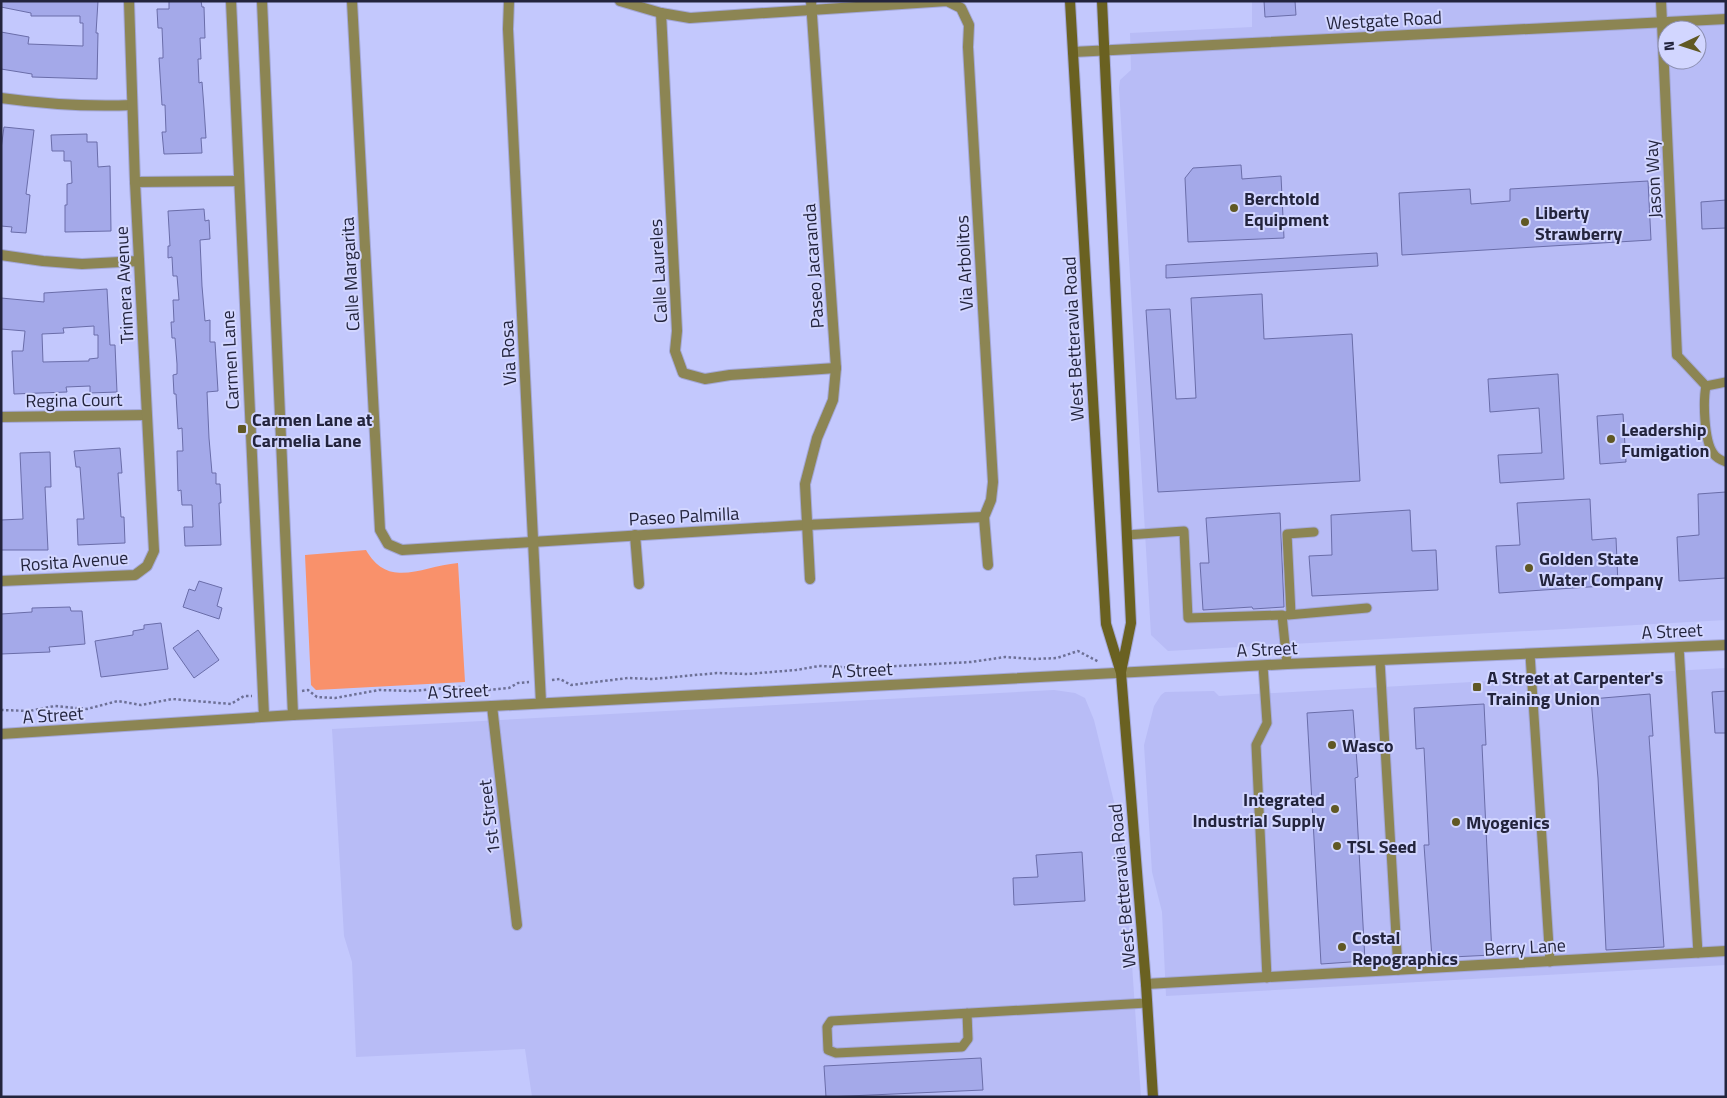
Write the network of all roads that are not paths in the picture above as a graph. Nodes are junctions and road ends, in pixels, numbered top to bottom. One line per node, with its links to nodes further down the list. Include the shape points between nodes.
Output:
1 (129, 1): 20 (street, Trimera Avenue)
2 (231, 1): 21 (street, Carmen Lane)
3 (262, 1): 55 (street)
4 (352, 1): 38 (street, Calle Margarita, via 380,530)
5 (509, 1): 37 (street, Via Rosa)
6 (620, 1): 11 (street)
7 (1070, 1): 17 (street, West Betteravia Road)
8 (1102, 1): 16 (street, West Betteravia Road)
9 (1661, 1): 13 (street, Jason Way)
10 (812, 6): 11 (street, via 690,18); 26 (street, Paseo Jacaranda); 32 (street, Via Arbolitos, via 947,1 961,8 969,25 993,482 991,500)
11 (661, 13): 26 (street, Calle Laureles, via 677,331 674,351 683,373 705,379)
12 (1726, 19): 14 (street, Westgate Road)
13 (1662, 20)
14 (1705, 20)
15 (1657, 22): 16 (street, Westgate Road)
16 (1104, 51): 17 (street, Westgate Road); 36 (street, West Betteravia Road)
17 (1073, 52): 52 (street, West Betteravia Road, via 1106,624)
18 (1664, 70): 25 (street, Jason Way)
19 (1, 98): 20 (street, via 37,103)
20 (132, 105): 22 (street, Trimera Avenue)
21 (238, 181): 22 (street); 56 (street, Carmen Lane)
22 (135, 182): 24 (street, Trimera Avenue)
23 (1, 255): 24 (street, via 82,264)
24 (139, 261): 29 (street, Trimera Avenue)
25 (1677, 355): 28 (lane)
26 (836, 368): 33 (street, Paseo Jacaranda, via 833,400 817,438 805,484)
27 (1726, 382): 28 (lane)
28 (1706, 386): 31 (lane, via 1704,409 1709,446 1719,460)
29 (146, 415): 30 (street, Regina Court); 40 (street, Trimera Avenue, via 154,533 154,551)
30 (1, 417)
31 (1726, 462)
32 (984, 517): 33 (street, Paseo Palmilla); 39 (street)
33 (806, 525): 35 (street, Paseo Palmilla); 41 (street, Paseo Jacaranda)
34 (1314, 532): 45 (lane, via 1287,534)
35 (635, 535): 37 (street, Paseo Palmilla); 43 (street)
36 (1127, 535): 45 (lane, via 1184,531 1188,618); 52 (street, West Betteravia Road, via 1131,623)
37 (533, 542): 38 (street, Paseo Palmilla, via 402,550); 53 (street, Via Rosa)
38 (388, 544)
39 (988, 565)
40 (147, 566): 42 (street, Rosita Avenue, via 135,575)
41 (810, 579)
42 (1, 581)
43 (639, 584)
44 (1367, 608): 45 (lane)
45 (1287, 615): 50 (lane)
46 (1726, 645): 47 (street, A Street)
47 (1679, 647): 48 (street, A Street); 60 (lane)
48 (1530, 654): 49 (street, A Street); 61 (lane)
49 (1380, 661): 50 (street, A Street); 62 (lane)
50 (1286, 664): 51 (street, A Street)
51 (1264, 666): 52 (street, A Street); 63 (lane, via 1267,723 1256,745)
52 (1121, 672): 53 (street, A Street); 64 (street, West Betteravia Road)
53 (541, 703): 54 (street, A Street)
54 (492, 706): 55 (street, A Street); 58 (street, 1st Street)
55 (293, 714): 56 (street, A Street)
56 (264, 716): 57 (street, A Street)
57 (1, 734)
58 (518, 925)
59 (1726, 951): 60 (street, Berry Lane)
60 (1698, 953): 61 (street, Berry Lane)
61 (1550, 962): 62 (street, Berry Lane)
62 (1398, 970): 63 (street, Berry Lane)
63 (1267, 978): 64 (street, Berry Lane)
64 (1146, 984): 65 (street, West Betteravia Road)
65 (1147, 1003): 66 (lane); 67 (street, West Betteravia Road)
66 (966, 1013): 66 (lane, via 830,1021 827,1027 828,1050 836,1053 962,1048 968,1039)
67 (1153, 1097)

